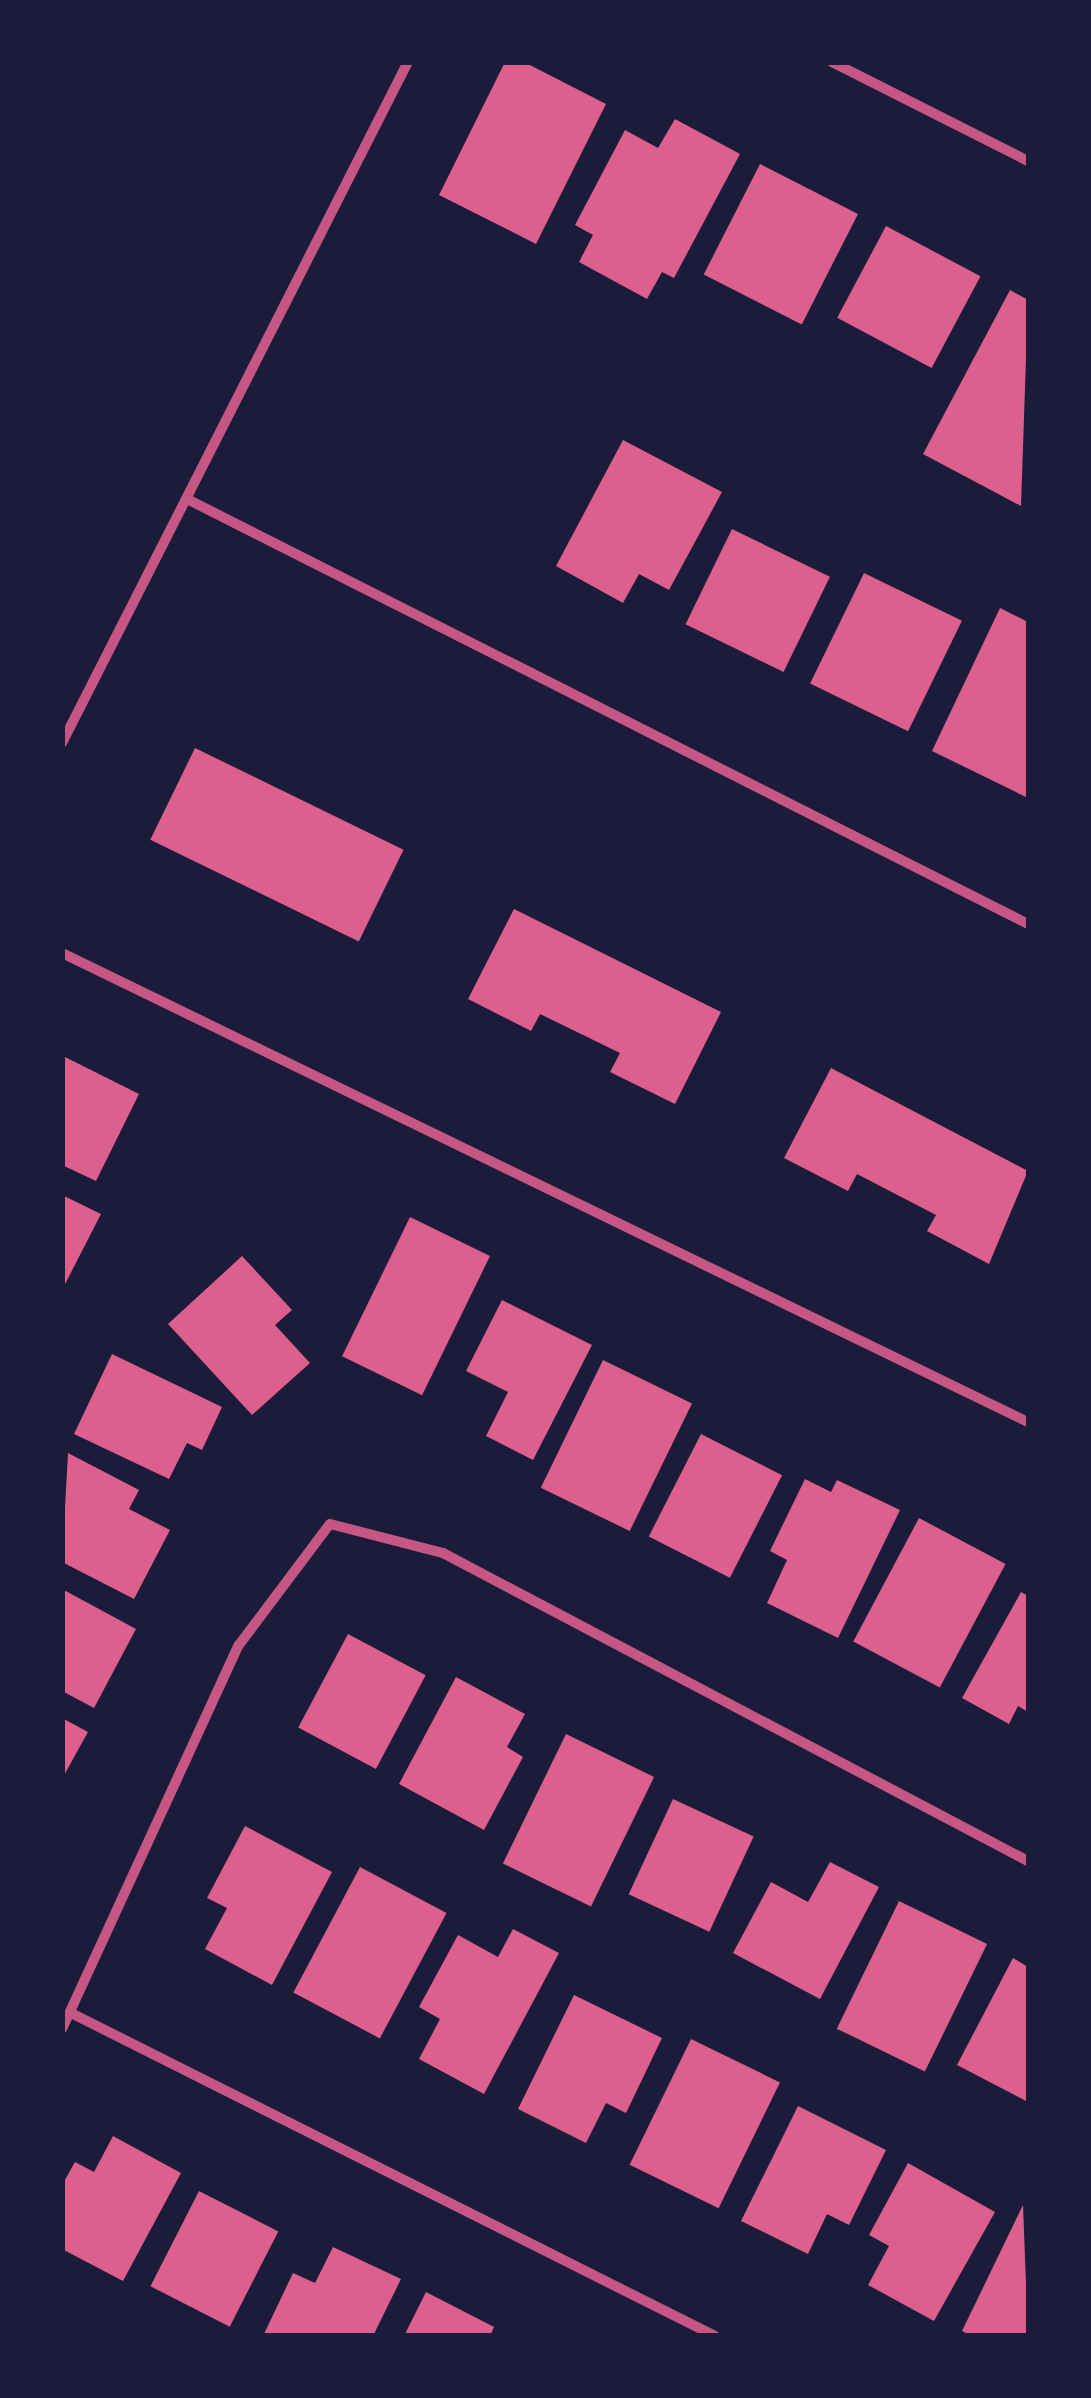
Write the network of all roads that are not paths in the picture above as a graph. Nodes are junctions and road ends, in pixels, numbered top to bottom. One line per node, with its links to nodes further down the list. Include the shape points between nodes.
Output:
1 (408, 62): 4 (street)
2 (832, 62): 3 (street)
3 (1028, 161)
4 (187, 499): 5 (street); 6 (street)
5 (62, 743)
6 (1028, 924)
7 (62, 953): 8 (street)
8 (1028, 1422)
9 (1028, 1861): 10 (street, via 444,1553 330,1524 239,1645)
10 (71, 2013): 11 (street); 12 (street)
11 (62, 2029)
12 (715, 2336)

